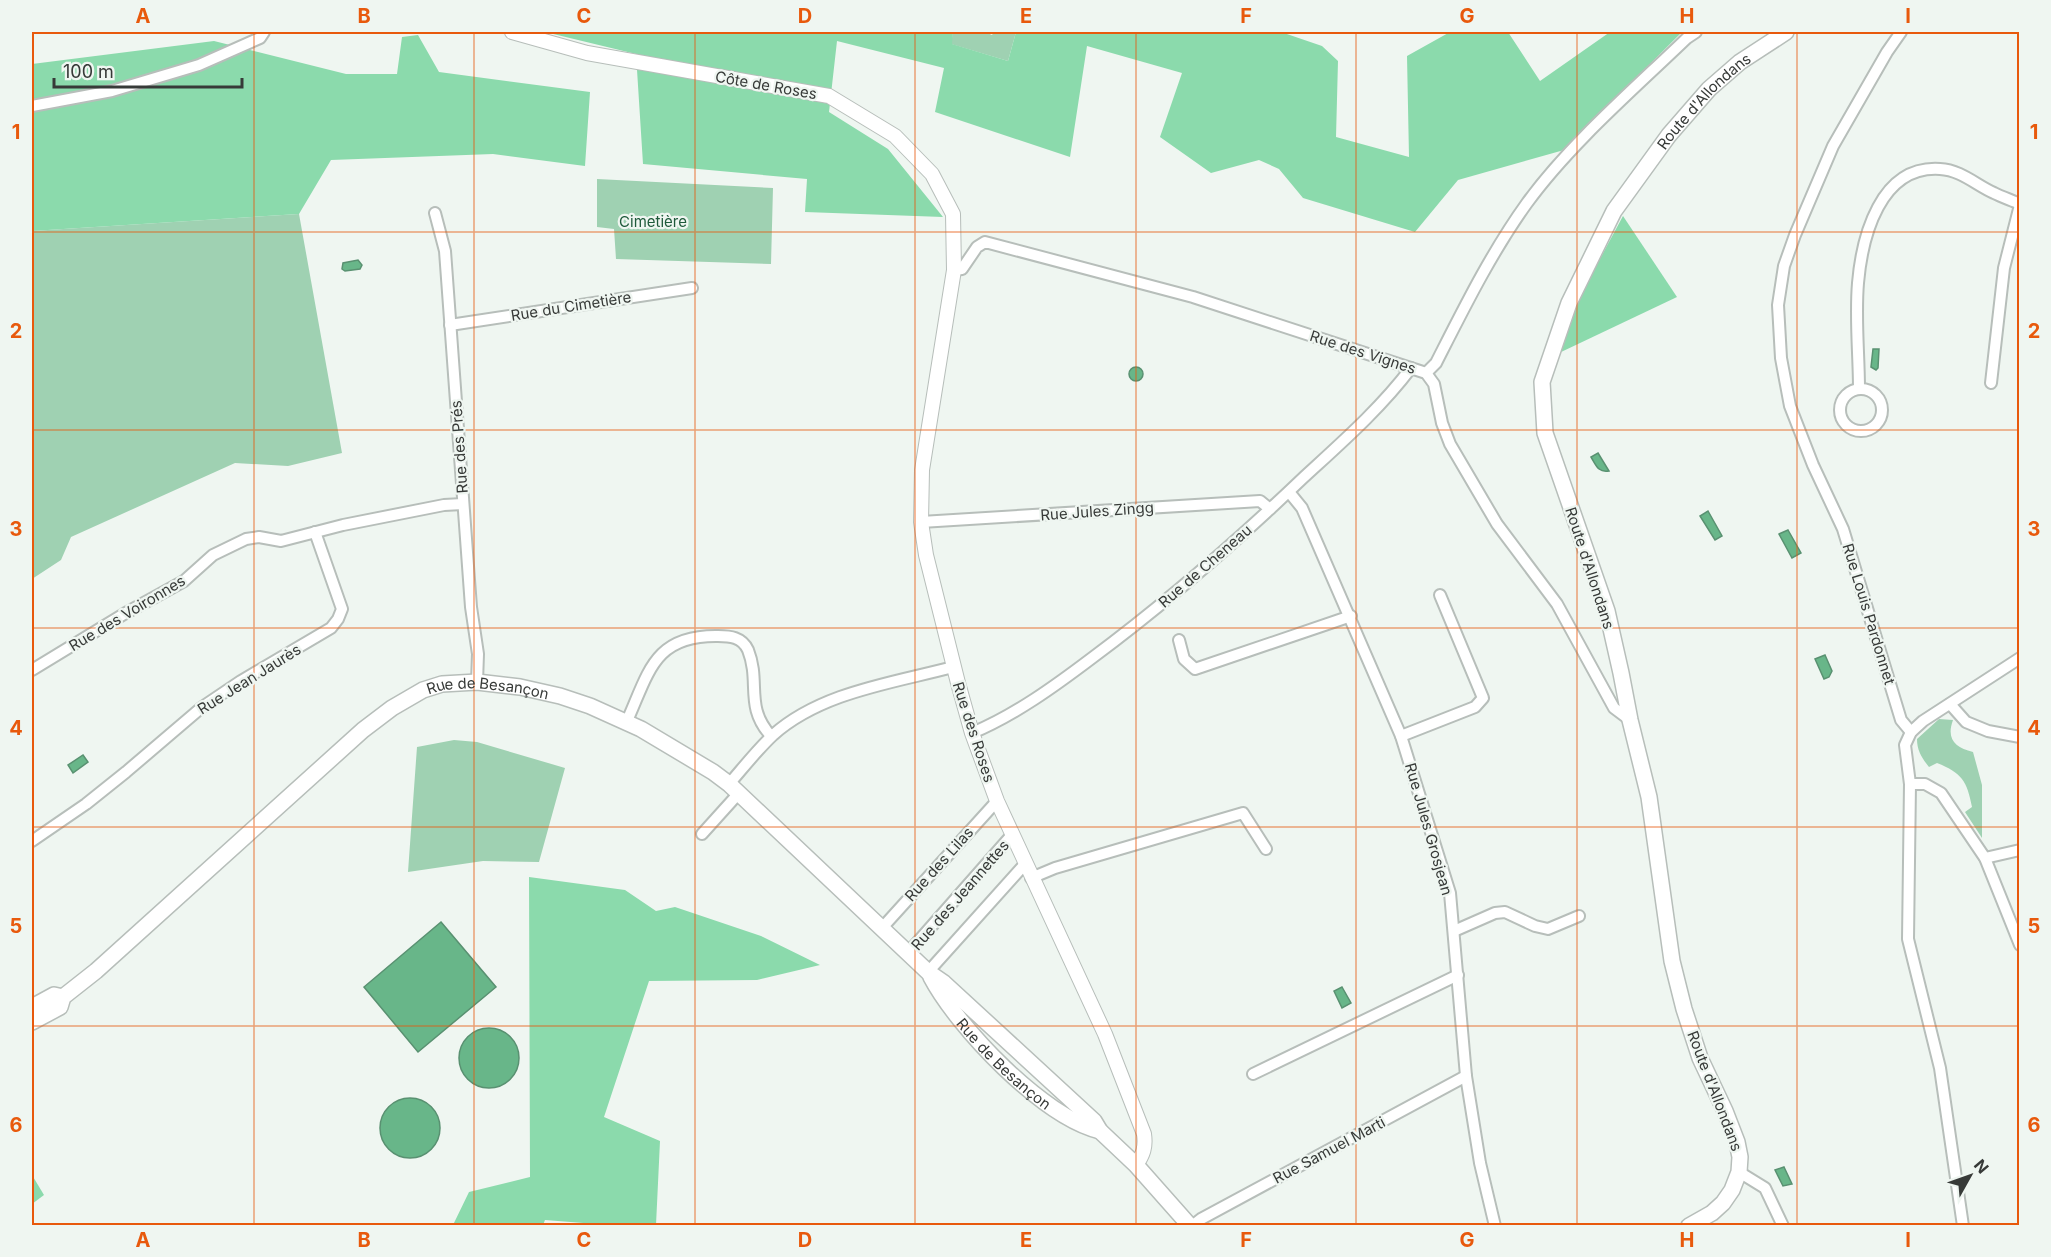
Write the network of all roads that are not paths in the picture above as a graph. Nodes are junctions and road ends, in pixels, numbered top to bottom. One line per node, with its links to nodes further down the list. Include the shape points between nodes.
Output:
1 (264, 32): 6 (street, via 260,39 199,65 112,91)
2 (512, 32): 9 (street, Côte de Roses, via 587,53 829,96 895,136 932,174 953,214)
3 (1696, 32): 13 (street, via 1560,162 1527,203 1483,271 1436,363)
4 (1786, 32): 29 (main road, Route d'Allondans, via 1740,62 1709,89 1669,135 1614,211 1569,303 1542,382 1545,433 1607,610)
5 (1901, 32): 31 (street, Rue Louis Pardonnet, via 1833,146 1784,266 1778,305 1781,358 1790,406 1843,529 1901,720)
6 (32, 106)
7 (2019, 204): 14 (street, via 2004,268); 15 (street, via 1960,174 1941,169 1923,170 1893,186 1876,209 1866,235 1857,284)
8 (435, 213): 11 (street, Rue des Prés, via 445,251)
9 (954, 270): 12 (street, Rue des Vignes, via 962,268 977,246 985,242 1193,297); 19 (street, Rue des Roses, via 922,470)
10 (692, 288): 11 (street, Rue du Cimetière)
11 (450, 325): 17 (street, Rue des Prés)
12 (1411, 368): 13 (street, Rue des Vignes); 16 (street, Rue de Cheneau, via 1374,412)
13 (1426, 373): 29 (street, Rue des Vignes, via 1434,384 1442,423 1456,454 1497,524 1557,604 1614,708)
14 (1991, 383)
15 (1859, 389)
16 (1288, 492): 18 (street, Rue de Cheneau); 22 (street, Rue Jules Grosjean, via 1302,508)
17 (463, 504): 20 (street, Rue des Voironnes); 27 (street, Rue des Prés, via 478,654)
18 (1270, 509): 19 (street, Rue Jules Zingg, via 1260,501); 32 (street, Rue de Cheneau, via 1143,621 1066,678)
19 (921, 522): 25 (street, Rue des Roses)
20 (315, 532): 26 (street, Rue des Voironnes, via 281,541 246,538 227,547 203,562 184,581); 41 (street, Rue Jean Jaurès, via 342,609 332,628 201,708 110,785)
21 (1440, 595): 34 (street, via 1483,698 1475,708)
22 (1351, 616): 23 (street, via 1195,669 1184,659); 34 (street, Rue Jules Grosjean)
23 (1179, 640)
24 (2019, 658): 28 (street)
25 (953, 667): 32 (street, Rue des Roses); 33 (street, via 835,699)
26 (32, 670)
27 (477, 682): 30 (main road, Rue de Besançon, via 560,696); 54 (main road, Rue de Besançon, via 442,684 423,690 363,730)
28 (1950, 704): 31 (street); 35 (street, via 1966,722)
29 (1630, 720): 60 (main road, Route d'Allondans, via 1649,797 1672,961 1700,1058 1737,1142)
30 (627, 721): 33 (street, via 657,658 671,645 701,636 734,636 748,651 758,719); 37 (main road, Rue de Besançon)
31 (1911, 732): 36 (street, via 1905,745)
32 (972, 733): 38 (street, Rue des Roses)
33 (771, 736): 37 (street)
34 (1401, 736): 49 (street, Rue Jules Grosjean, via 1450,892)
35 (2019, 737)
36 (1910, 784): 44 (street, via 1924,784 1941,793); 65 (street, via 1908,939 1940,1068)
37 (734, 788): 39 (street); 48 (main road, Rue de Besançon)
38 (997, 801): 40 (street, Rue des Roses); 48 (street, Rue des Lilas)
39 (702, 834)
40 (1011, 836): 45 (street, Rue des Roses); 51 (street, Rue des Jeannettes)
41 (32, 841)
42 (1266, 849): 46 (street, via 1243,813)
43 (2019, 850): 44 (street)
44 (1985, 858): 50 (street)
45 (1025, 864): 46 (street, Rue des Roses); 52 (street)
46 (1031, 878): 59 (street, Rue des Roses, via 1105,1034 1144,1134 1145,1144)
47 (1579, 916): 49 (street, via 1548,929 1505,912 1495,913)
48 (882, 928): 51 (main road, Rue de Besançon)
49 (1454, 931): 53 (street, Rue Jules Grosjean)
50 (2019, 945)
51 (908, 953): 52 (main road, Rue de Besançon)
52 (928, 972): 59 (main road, Rue de Besançon, via 957,1018 1035,1094 1058,1111 1100,1131)
53 (1458, 975): 57 (street); 58 (street, Rue Jules Grosjean)
54 (63, 997): 55 (main road, Rue de Besançon, via 54,996); 56 (main road, Rue de Besançon, via 60,1007)
55 (32, 1007)
56 (32, 1022)
57 (1253, 1074)
58 (1466, 1076): 61 (street, Rue Samuel Marti); 62 (street, Rue Jules Grosjean)
59 (1136, 1166): 61 (main road, Rue de Besançon)
60 (1739, 1173): 63 (main road, Route d'Allondans, via 1723,1203); 64 (street, via 1765,1188)
61 (1191, 1226)
62 (1495, 1226)
63 (1689, 1226)
64 (1783, 1226)
65 (1963, 1226)

